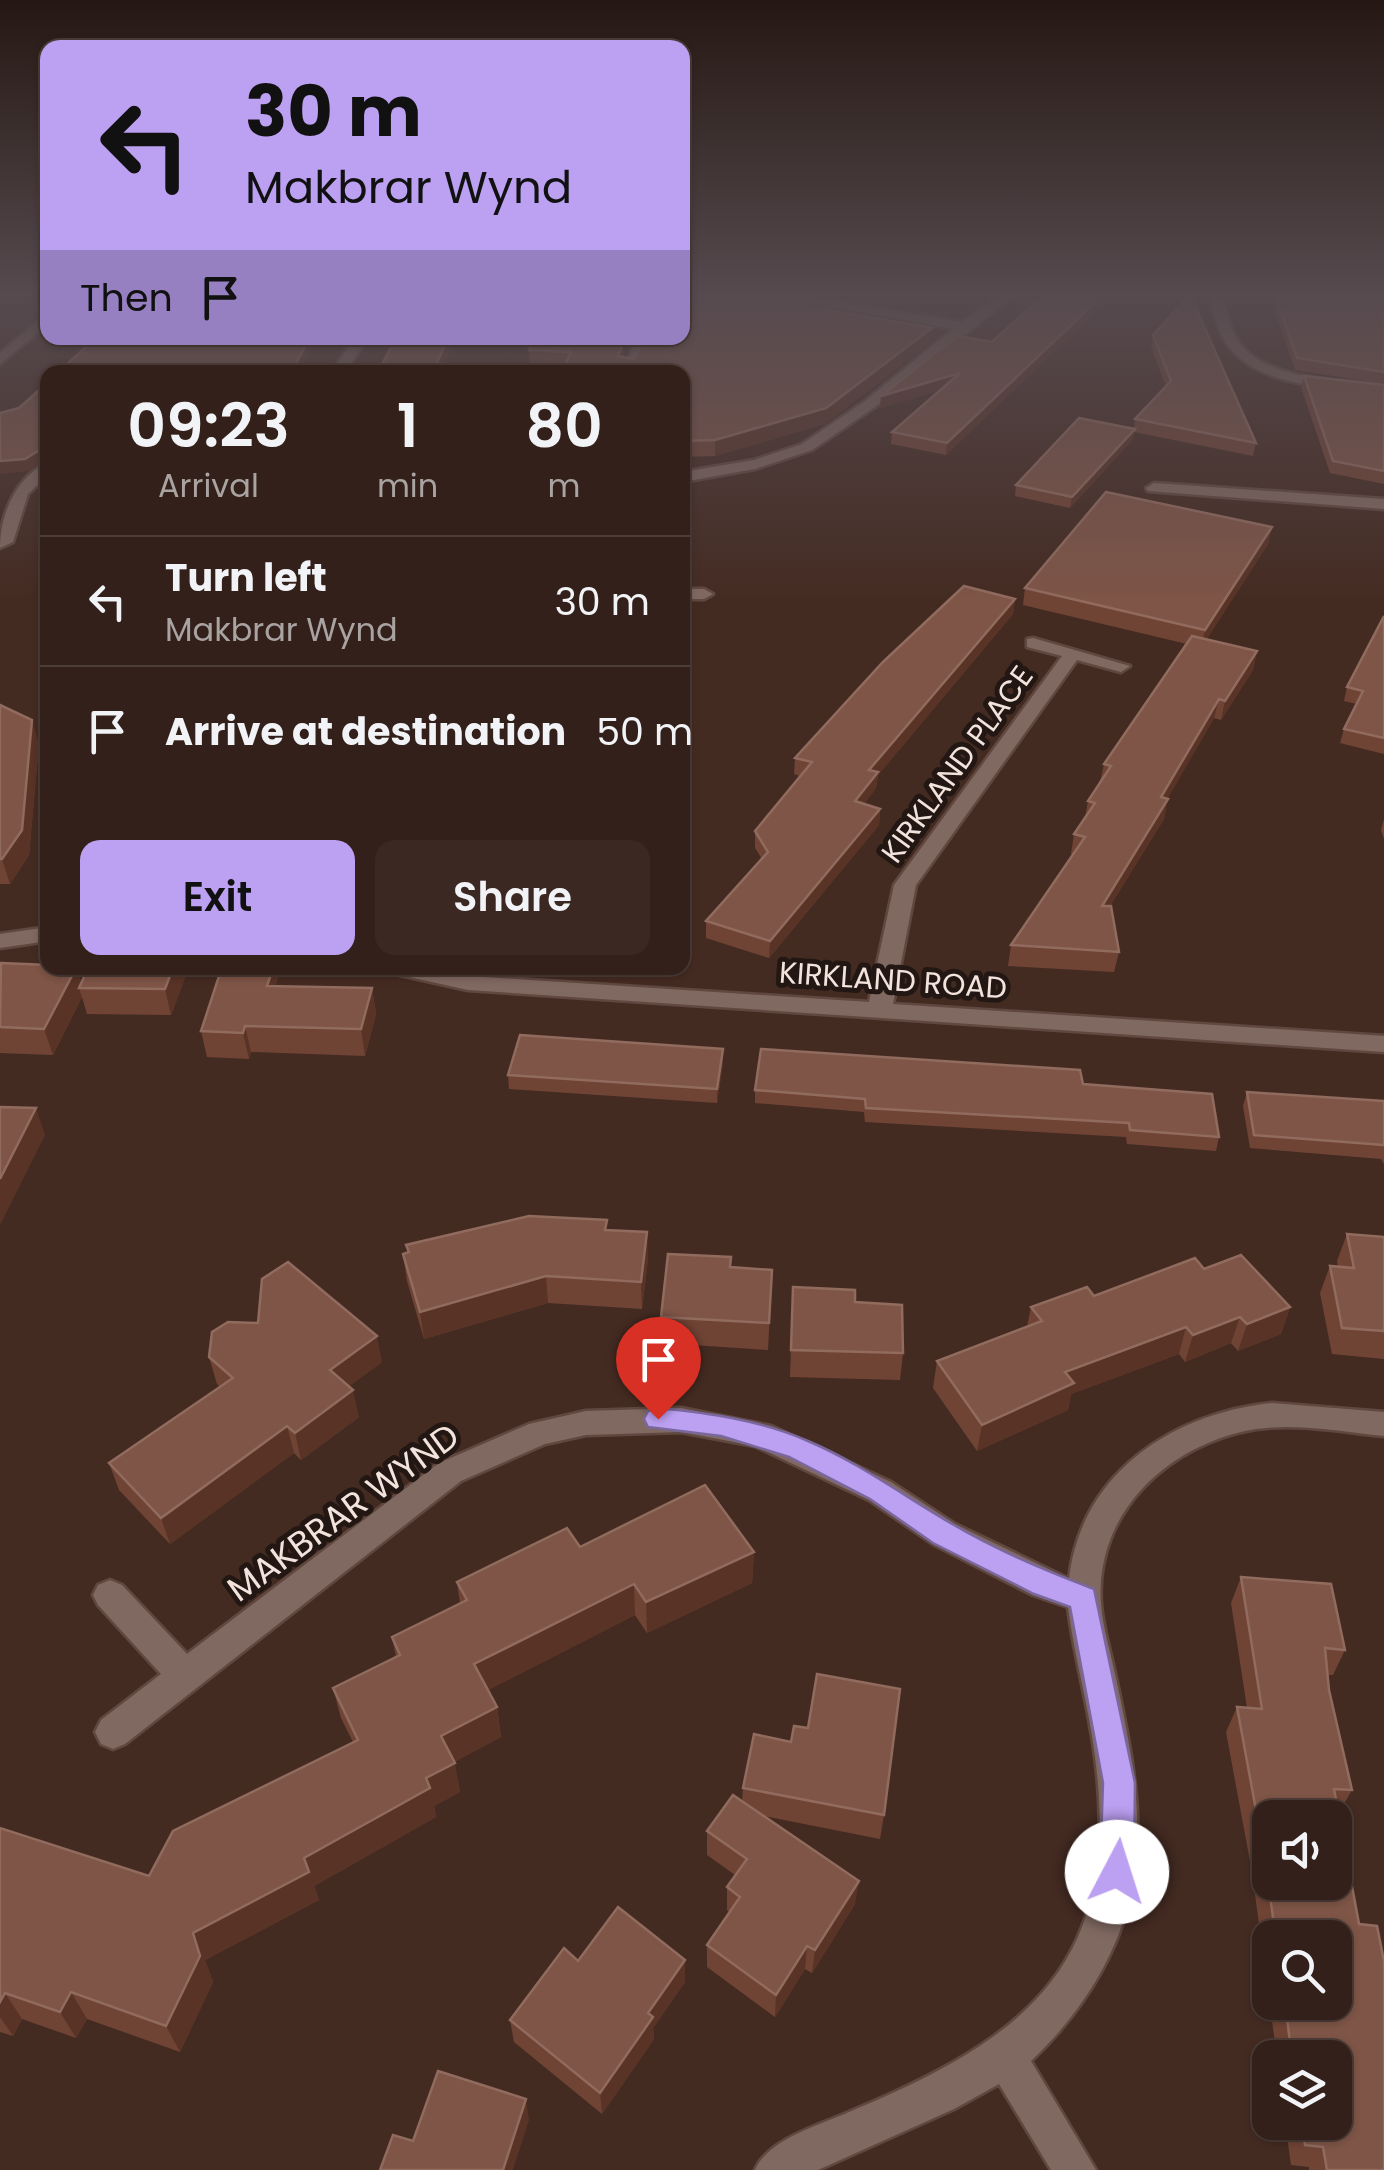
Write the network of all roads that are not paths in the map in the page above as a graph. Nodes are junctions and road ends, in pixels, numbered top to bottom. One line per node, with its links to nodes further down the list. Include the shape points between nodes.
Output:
1 (872, 398): 3 (street, via 822,439 736,469)
2 (40, 473): 6 (street, via 20,492 6,542)
3 (690, 476)
4 (1154, 488): 5 (street)
5 (1384, 504)
6 (0, 543)
7 (690, 594): 8 (street)
8 (704, 594)
9 (1033, 643): 10 (street, KIRKLAND PLACE)
10 (1073, 653): 11 (street); 15 (street, KIRKLAND PLACE, via 905,886)
11 (1121, 666)
12 (40, 935): 13 (street)
13 (0, 941)
14 (431, 975): 15 (street, KIRKLAND ROAD)
15 (878, 1012): 16 (street, KIRKLAND ROAD)
16 (1384, 1044)
17 (1384, 1424): 19 (street, via 1256,1417 1176,1441 1142,1464 1099,1522)
18 (110, 1595): 20 (street)
19 (1084, 1598): 20 (street, MAKBRAR WYND, via 944,1534 797,1448 721,1425 634,1418 540,1433 450,1472); 22 (street, via 1119,1783 1117,1872 1100,1932 1077,1978)
20 (184, 1675): 21 (street, MAKBRAR WYND)
21 (113, 1732)
22 (1006, 2058): 23 (street, via 953,2092); 24 (street)
23 (776, 2170)
24 (1075, 2170)

